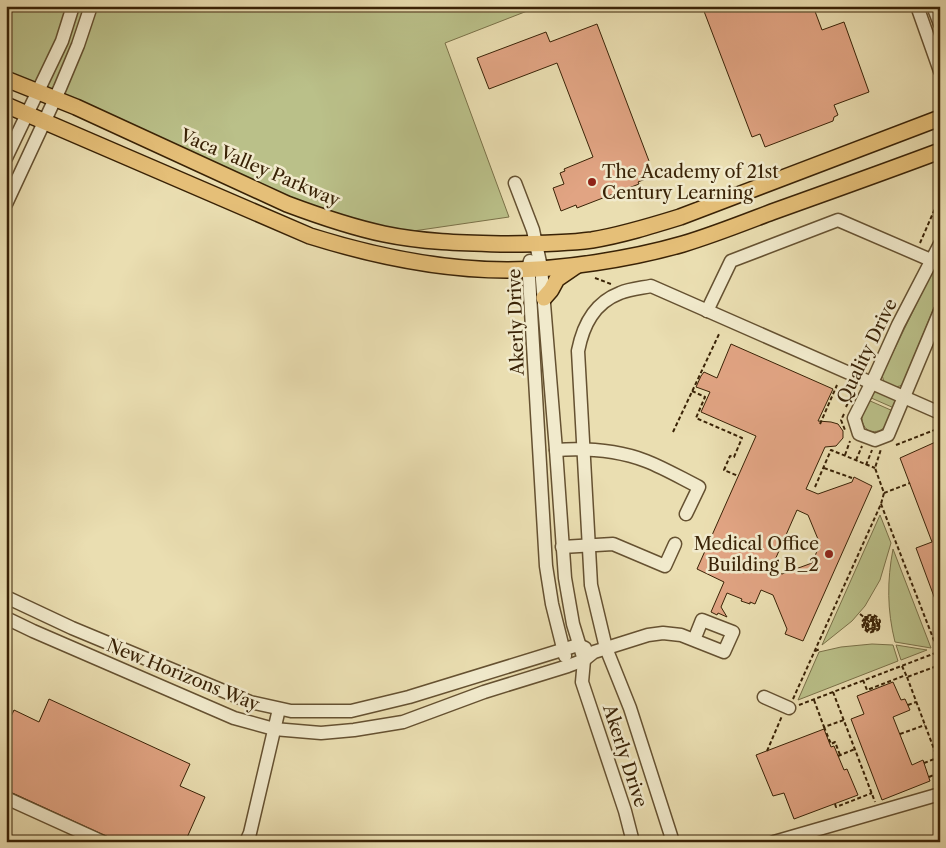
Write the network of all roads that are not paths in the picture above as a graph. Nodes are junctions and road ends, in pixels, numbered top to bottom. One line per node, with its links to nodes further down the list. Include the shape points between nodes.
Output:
1 (73, 6): 8 (street, via 62,41)
2 (91, 6): 9 (street)
3 (917, 6): 6 (street)
4 (933, 6): 5 (street)
5 (940, 24)
6 (940, 71)
7 (6, 79): 8 (main road, Vaca Valley Parkway)
8 (37, 92): 9 (main road, Vaca Valley Parkway); 11 (street)
9 (55, 99): 13 (street); 18 (main road, Vaca Valley Parkway, via 287,204 352,226 420,240)
10 (6, 105): 11 (main road)
11 (27, 114): 13 (main road); 15 (street)
12 (940, 118): 18 (main road, Vaca Valley Parkway, via 680,217 592,240)
13 (44, 121): 17 (street); 22 (main road, via 310,236 340,245 421,263 474,269)
14 (940, 151): 21 (main road, via 683,244)
15 (6, 158)
16 (514, 183): 18 (street, via 533,230)
17 (6, 204)
18 (535, 244): 22 (street, Akerly Drive)
19 (940, 244): 20 (street, Quality Drive)
20 (936, 262): 24 (street, via 838,220 731,261); 26 (street, Quality Drive, via 898,325)
21 (578, 264): 22 (main road); 23 (main road, via 557,279)
22 (535, 268): 23 (street, Akerly Drive); 40 (street, Akerly Drive, via 546,566)
23 (544, 298): 30 (street, Akerly Drive)
24 (707, 311): 26 (street); 29 (street, via 650,286 620,292 602,302 591,314 581,334 578,350)
25 (940, 311): 27 (street, Quality Drive)
26 (872, 383): 27 (street); 27 (street, Quality Drive, via 854,418 860,434 875,440 888,435)
27 (903, 397): 28 (street)
28 (940, 413)
29 (582, 449): 30 (street); 31 (street, via 607,451 646,461 699,487); 32 (street)
30 (556, 450): 34 (street, Akerly Drive)
31 (686, 514)
32 (588, 544): 33 (street, via 612,544 665,566); 34 (street); 39 (street, via 591,585)
33 (675, 544)
34 (562, 547): 38 (street, Akerly Drive)
35 (10, 599): 36 (street); 46 (street, New Horizons Way, via 250,702)
36 (6, 617): 47 (street, New Horizons Way, via 234,718)
37 (694, 640): 39 (street, New Horizons Way, via 663,633)
38 (578, 644): 40 (street, New Horizons Way); 41 (street, Akerly Drive)
39 (606, 648): 41 (street, New Horizons Way); 53 (street, via 630,708)
40 (563, 649): 42 (street, Akerly Drive); 46 (street, New Horizons Way, via 351,711)
41 (589, 656): 42 (street, New Horizons Way); 43 (street, Akerly Drive)
42 (568, 666): 43 (street, Akerly Drive); 47 (street, New Horizons Way, via 403,722 321,733)
43 (582, 682): 52 (street, Akerly Drive)
44 (764, 698): 45 (street)
45 (788, 708)
46 (279, 709): 47 (street)
47 (274, 729): 51 (street)
48 (940, 794): 54 (street)
49 (6, 798): 50 (street)
50 (103, 842)
51 (246, 842)
52 (633, 842)
53 (673, 842)
54 (774, 842)

